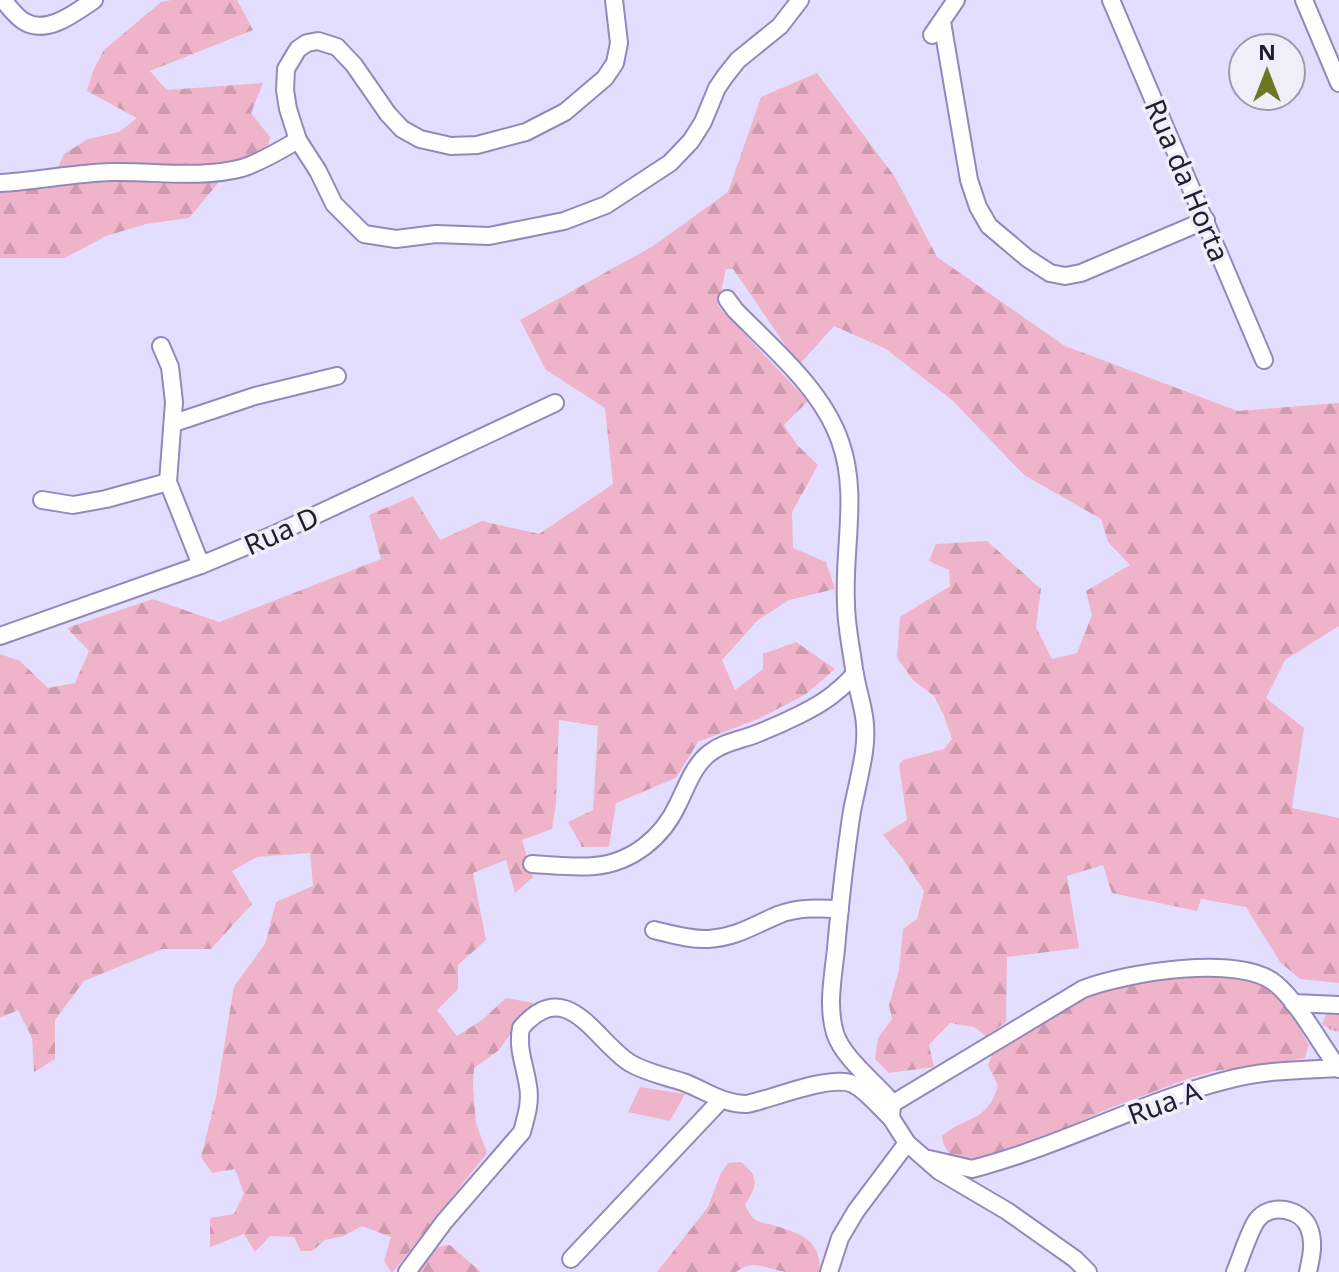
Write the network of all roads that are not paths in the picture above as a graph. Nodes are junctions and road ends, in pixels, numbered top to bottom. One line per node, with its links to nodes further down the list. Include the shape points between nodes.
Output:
1 (3, 0): 2 (street, via 27,24 38,27 60,21)
2 (94, 0)
3 (614, 0): 9 (street, via 619,43 615,63 565,112 526,132 477,145 420,139 402,129 337,47 318,41 298,49 286,69 288,109)
4 (800, 0): 9 (street, via 780,26 726,75 691,141 670,163 606,205 564,221 489,236 396,239 364,234 334,204)
5 (956, 0): 11 (street, via 937,28 969,180 989,226 1027,258 1065,276)
6 (1111, 0): 11 (street, Rua da Horta)
7 (1304, 0): 8 (street)
8 (1339, 83)
9 (298, 140): 10 (street, via 245,167 224,171 109,172)
10 (0, 183)
11 (1206, 220): 14 (street, Rua da Horta)
12 (727, 299): 22 (street, via 812,390 841,442 850,495 845,602)
13 (161, 346): 17 (street, via 170,367)
14 (1264, 360)
15 (337, 376): 17 (street)
16 (555, 403): 20 (street, Rua D)
17 (174, 423): 18 (street)
18 (168, 482): 19 (street, via 73,505); 20 (street)
19 (42, 500)
20 (201, 565): 21 (street, Rua D)
21 (0, 636)
22 (855, 674): 23 (street, via 820,704 708,754 665,827 622,861 594,866); 24 (street, via 866,729)
23 (532, 864)
24 (840, 909): 25 (street, via 799,909 741,933 705,939); 30 (street, via 831,1018 846,1053 888,1098)
25 (654, 930)
26 (1293, 1003): 27 (street); 28 (street); 30 (street, via 1277,984 1240,968 1104,981 1083,989)
27 (1339, 1005)
28 (1338, 1068): 32 (street, Rua A, via 1229,1079 972,1169)
29 (721, 1100): 30 (street, via 747,1104 837,1082 855,1085); 33 (street); 34 (street, via 631,1064 575,1013 556,1008 536,1014 521,1028 519,1040 529,1090 522,1132)
30 (891, 1111): 31 (street)
31 (907, 1143): 32 (street); 35 (street, via 856,1211)
32 (922, 1157): 36 (street, via 1007,1211)
33 (571, 1259)
34 (407, 1272)
35 (829, 1272)
36 (1088, 1272)
37 (1235, 1272): 38 (street, via 1258,1220 1283,1209 1302,1217 1309,1228)
38 (1308, 1272)

